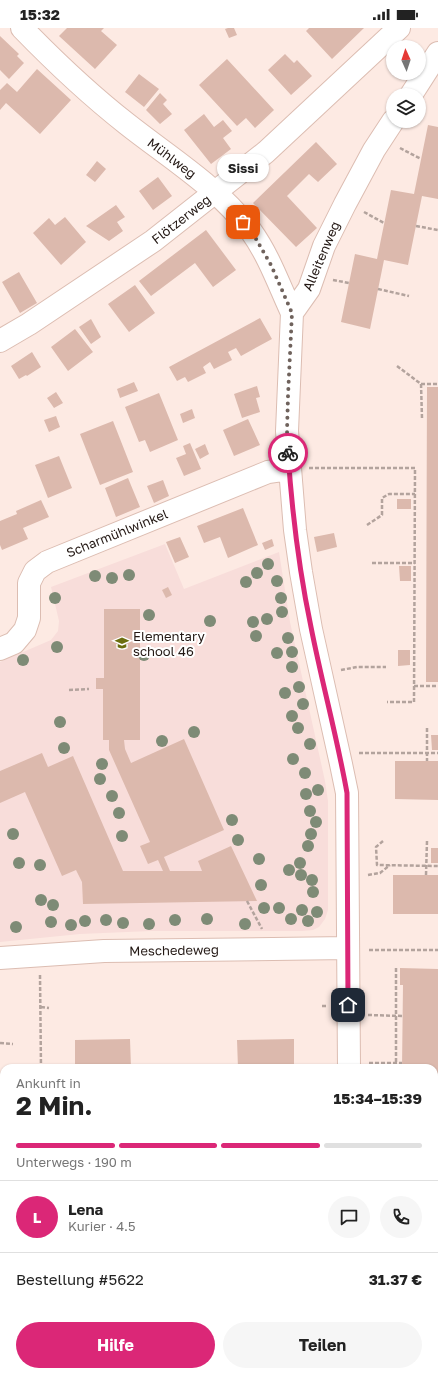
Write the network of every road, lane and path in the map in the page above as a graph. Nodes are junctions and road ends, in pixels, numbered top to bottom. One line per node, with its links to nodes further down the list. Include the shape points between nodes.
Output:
1 (22, 28): 8 (street, Mühlweg, via 56,63)
2 (399, 28): 8 (street, Flötzerweg, via 266,152)
3 (438, 53): 4 (street)
4 (416, 88)
5 (388, 128): 17 (street, Alleitenweg, via 374,150 324,246 309,288)
6 (395, 145): 7 (path)
7 (421, 159)
8 (215, 192): 17 (street, Mühlweg, via 252,232 271,265); 18 (street, Flötzerweg, via 132,256)
9 (361, 210): 10 (path)
10 (384, 223)
11 (416, 226): 12 (path)
12 (438, 230)
13 (329, 279): 14 (path)
14 (349, 283)
15 (378, 289): 16 (path)
16 (409, 296)
17 (292, 313): 23 (street, via 287,431)
18 (0, 341)
19 (397, 366): 20 (path)
20 (421, 384): 21 (path); 22 (path)
21 (438, 384)
22 (422, 418)
23 (296, 468): 24 (path, via 415,468); 28 (street, Scharmühlwinkel, via 268,472 47,562 35,571 29,583 29,618 25,630 14,642); 50 (street, via 295,530 301,572 347,793)
24 (415, 494): 25 (path, via 389,494 382,498 382,515); 27 (path)
25 (367, 525)
26 (372, 563): 27 (path)
27 (415, 563): 31 (path)
28 (0, 649)
29 (386, 667): 30 (path, via 357,667)
30 (335, 671)
31 (414, 686): 32 (path); 35 (path, via 414,702)
32 (438, 686)
33 (89, 689): 34 (path)
34 (70, 690)
35 (386, 702)
36 (427, 728): 38 (path)
37 (355, 752): 38 (path)
38 (427, 753): 39 (path); 40 (path)
39 (438, 753)
40 (427, 761)
41 (383, 841): 43 (path, via 376,847 377,865)
42 (426, 841): 44 (path)
43 (390, 865): 44 (path); 46 (path, via 380,873)
44 (426, 865): 45 (path); 47 (path)
45 (438, 866)
46 (367, 875)
47 (426, 875)
48 (248, 901): 49 (path)
49 (265, 935)
50 (355, 949): 51 (path); 52 (street, Meschedeweg, via 104,950); 65 (street)
51 (438, 950)
52 (0, 958)
53 (396, 966): 58 (path)
54 (40, 971): 55 (path)
55 (40, 1007): 56 (path); 64 (path)
56 (49, 1008)
57 (362, 1015): 58 (path)
58 (396, 1016): 59 (path); 62 (path)
59 (403, 1016)
60 (0, 1043): 61 (path)
61 (12, 1044)
62 (396, 1063): 63 (path); 66 (path)
63 (402, 1063)
64 (41, 1064)
65 (356, 1064)
66 (383, 1064)

